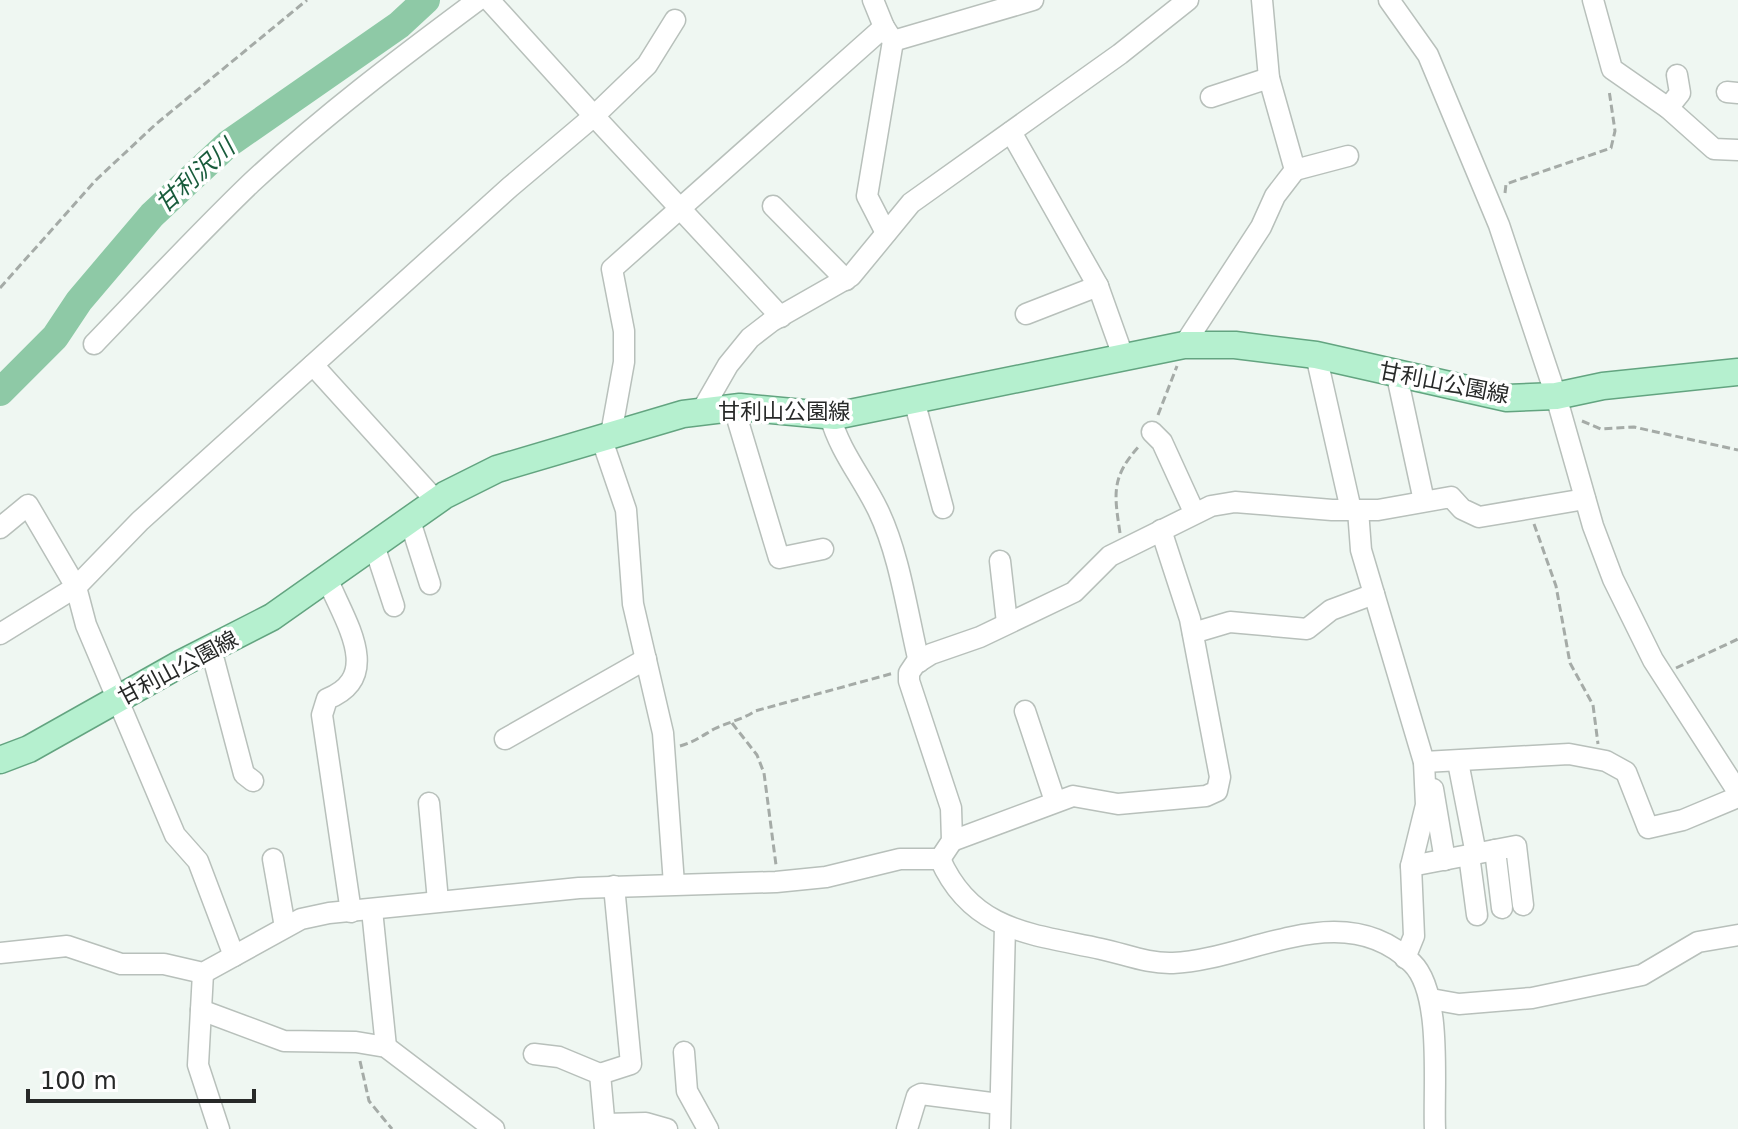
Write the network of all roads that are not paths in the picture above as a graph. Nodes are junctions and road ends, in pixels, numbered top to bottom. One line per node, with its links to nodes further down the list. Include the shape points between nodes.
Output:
1 (478, 0): 28 (street, via 387,67 250,184)
2 (489, 0): 16 (street)
3 (873, 0): 11 (street)
4 (1033, 0): 11 (street)
5 (1188, 0): 9 (street)
6 (1262, 0): 13 (street)
7 (1389, 0): 36 (street, via 1428,55 1467,141)
8 (1597, 1): 15 (street, via 1612,69)
9 (1163, 7): 17 (street)
10 (675, 20): 16 (street, via 647,65)
11 (888, 34): 22 (street); 23 (street, via 867,196)
12 (1677, 75): 15 (street, via 1680,93)
13 (1269, 78): 14 (street); 20 (street)
14 (1211, 97)
15 (1668, 108): 18 (street, via 1714,149)
16 (594, 116): 22 (street); 32 (street)
17 (1011, 132): 23 (street, via 911,203); 25 (street)
18 (1738, 150)
19 (1348, 156): 20 (street)
20 (1295, 170): 29 (street)
21 (773, 206): 24 (street)
22 (680, 209): 27 (street); 41 (street, via 612,269 624,362)
23 (886, 233): 24 (street)
24 (846, 280): 27 (street)
25 (1098, 286): 26 (street); 31 (street)
26 (1026, 314)
27 (781, 317): 38 (street, via 750,338)
28 (94, 344)
29 (1184, 345): 30 (main road, 甘利山公園線); 31 (main road, 甘利山公園線)
30 (1316, 355): 34 (main road, 甘利山公園線); 46 (street)
31 (1123, 356): 35 (main road, 甘利山公園線)
32 (313, 365): 44 (street); 56 (street, via 140,521)
33 (1738, 372): 36 (main road, 甘利山公園線, via 1603,386)
34 (1397, 376): 36 (main road, 甘利山公園線); 43 (street)
35 (914, 400): 39 (main road, 甘利山公園線); 45 (street)
36 (1558, 404): 42 (street)
37 (734, 408): 38 (main road, 甘利山公園線); 39 (main road, 甘利山公園線); 52 (street, via 779,558)
38 (701, 412): 41 (main road, 甘利山公園線)
39 (830, 416): 64 (street, via 845,458 878,509 890,544)
40 (1152, 432): 47 (street, via 1162,442)
41 (606, 436): 44 (main road, 甘利山公園線, via 497,469); 63 (street, via 626,510 633,604)
42 (1585, 499): 43 (street, via 1479,517 1451,497); 72 (street, via 1613,579 1663,675)
43 (1424, 501): 46 (street)
44 (437, 502): 48 (main road, 甘利山公園線)
45 (943, 508)
46 (1354, 510): 47 (street, via 1235,502); 57 (street)
47 (1194, 512): 50 (street)
48 (410, 521): 51 (main road, 甘利山公園線); 55 (street)
49 (0, 528): 56 (street, via 28,505)
50 (1161, 530): 59 (street, via 1110,556 1074,592); 60 (street)
51 (374, 545): 54 (main road, 甘利山公園線); 58 (street)
52 (823, 549)
53 (1000, 561): 59 (street)
54 (327, 578): 62 (main road, 甘利山公園線, via 272,617); 86 (street, via 359,659 355,678 344,692 327,699 322,715)
55 (430, 584)
56 (76, 587): 61 (street); 65 (street, via 86,625)
57 (1374, 594): 60 (street, via 1331,610 1307,629 1230,622); 69 (street)
58 (394, 606)
59 (1007, 623): 64 (street)
60 (1193, 633): 73 (street, via 1220,777 1217,791 1118,804 1086,797)
61 (0, 634)
62 (211, 649): 65 (main road, 甘利山公園線); 71 (street, via 244,774)
63 (646, 659): 67 (street); 81 (street, via 664,750)
64 (914, 667): 75 (street, via 951,808)
65 (119, 700): 68 (main road, 甘利山公園線); 92 (street, via 175,835 198,861)
66 (1025, 711): 73 (street)
67 (505, 739)
68 (0, 760)
69 (1427, 762): 70 (street); 79 (street); 80 (street, via 1426,805)
70 (1458, 762): 72 (street, via 1547,755 1596,759 1626,772 1648,828 1683,820); 76 (street)
71 (253, 781)
72 (1738, 794)
73 (1055, 801): 75 (street)
74 (429, 803): 83 (street)
75 (952, 841): 78 (street)
76 (1481, 853): 79 (street); 84 (street, via 1516,846); 87 (street)
77 (273, 859): 89 (street)
78 (940, 859): 81 (street, via 900,859 826,877 776,882); 88 (street, via 971,906)
79 (1445, 860): 80 (street)
80 (1411, 866): 93 (street, via 1414,936)
81 (674, 884): 82 (street)
82 (614, 886): 83 (street); 100 (street, via 631,1064)
83 (438, 901): 85 (street)
84 (1523, 905)
85 (372, 910): 86 (street); 97 (street)
86 (351, 912): 89 (street, via 301,919)
87 (1490, 912)
88 (1005, 926): 93 (street, via 1149,962 1201,959 1314,933 1371,939); 101 (street)
89 (285, 927): 92 (street)
90 (1738, 935): 95 (street, via 1698,942 1642,975 1548,995 1459,1004)
91 (0, 953): 94 (street, via 67,946 121,964 164,964)
92 (234, 956): 94 (street)
93 (1405, 958): 95 (street)
94 (203, 973): 96 (street)
95 (1431, 999): 109 (street)
96 (201, 1010): 97 (street, via 284,1041); 103 (street, via 198,1065)
97 (386, 1047): 104 (street)
98 (684, 1052): 106 (street, via 687,1091)
99 (534, 1054): 100 (street, via 559,1057)
100 (600, 1074): 102 (street)
101 (999, 1104): 107 (street, via 921,1094); 108 (street)
102 (605, 1127): 105 (street, via 646,1123)
103 (219, 1129)
104 (494, 1129)
105 (667, 1129)
106 (708, 1129)
107 (907, 1129)
108 (1000, 1129)
109 (1435, 1129)

